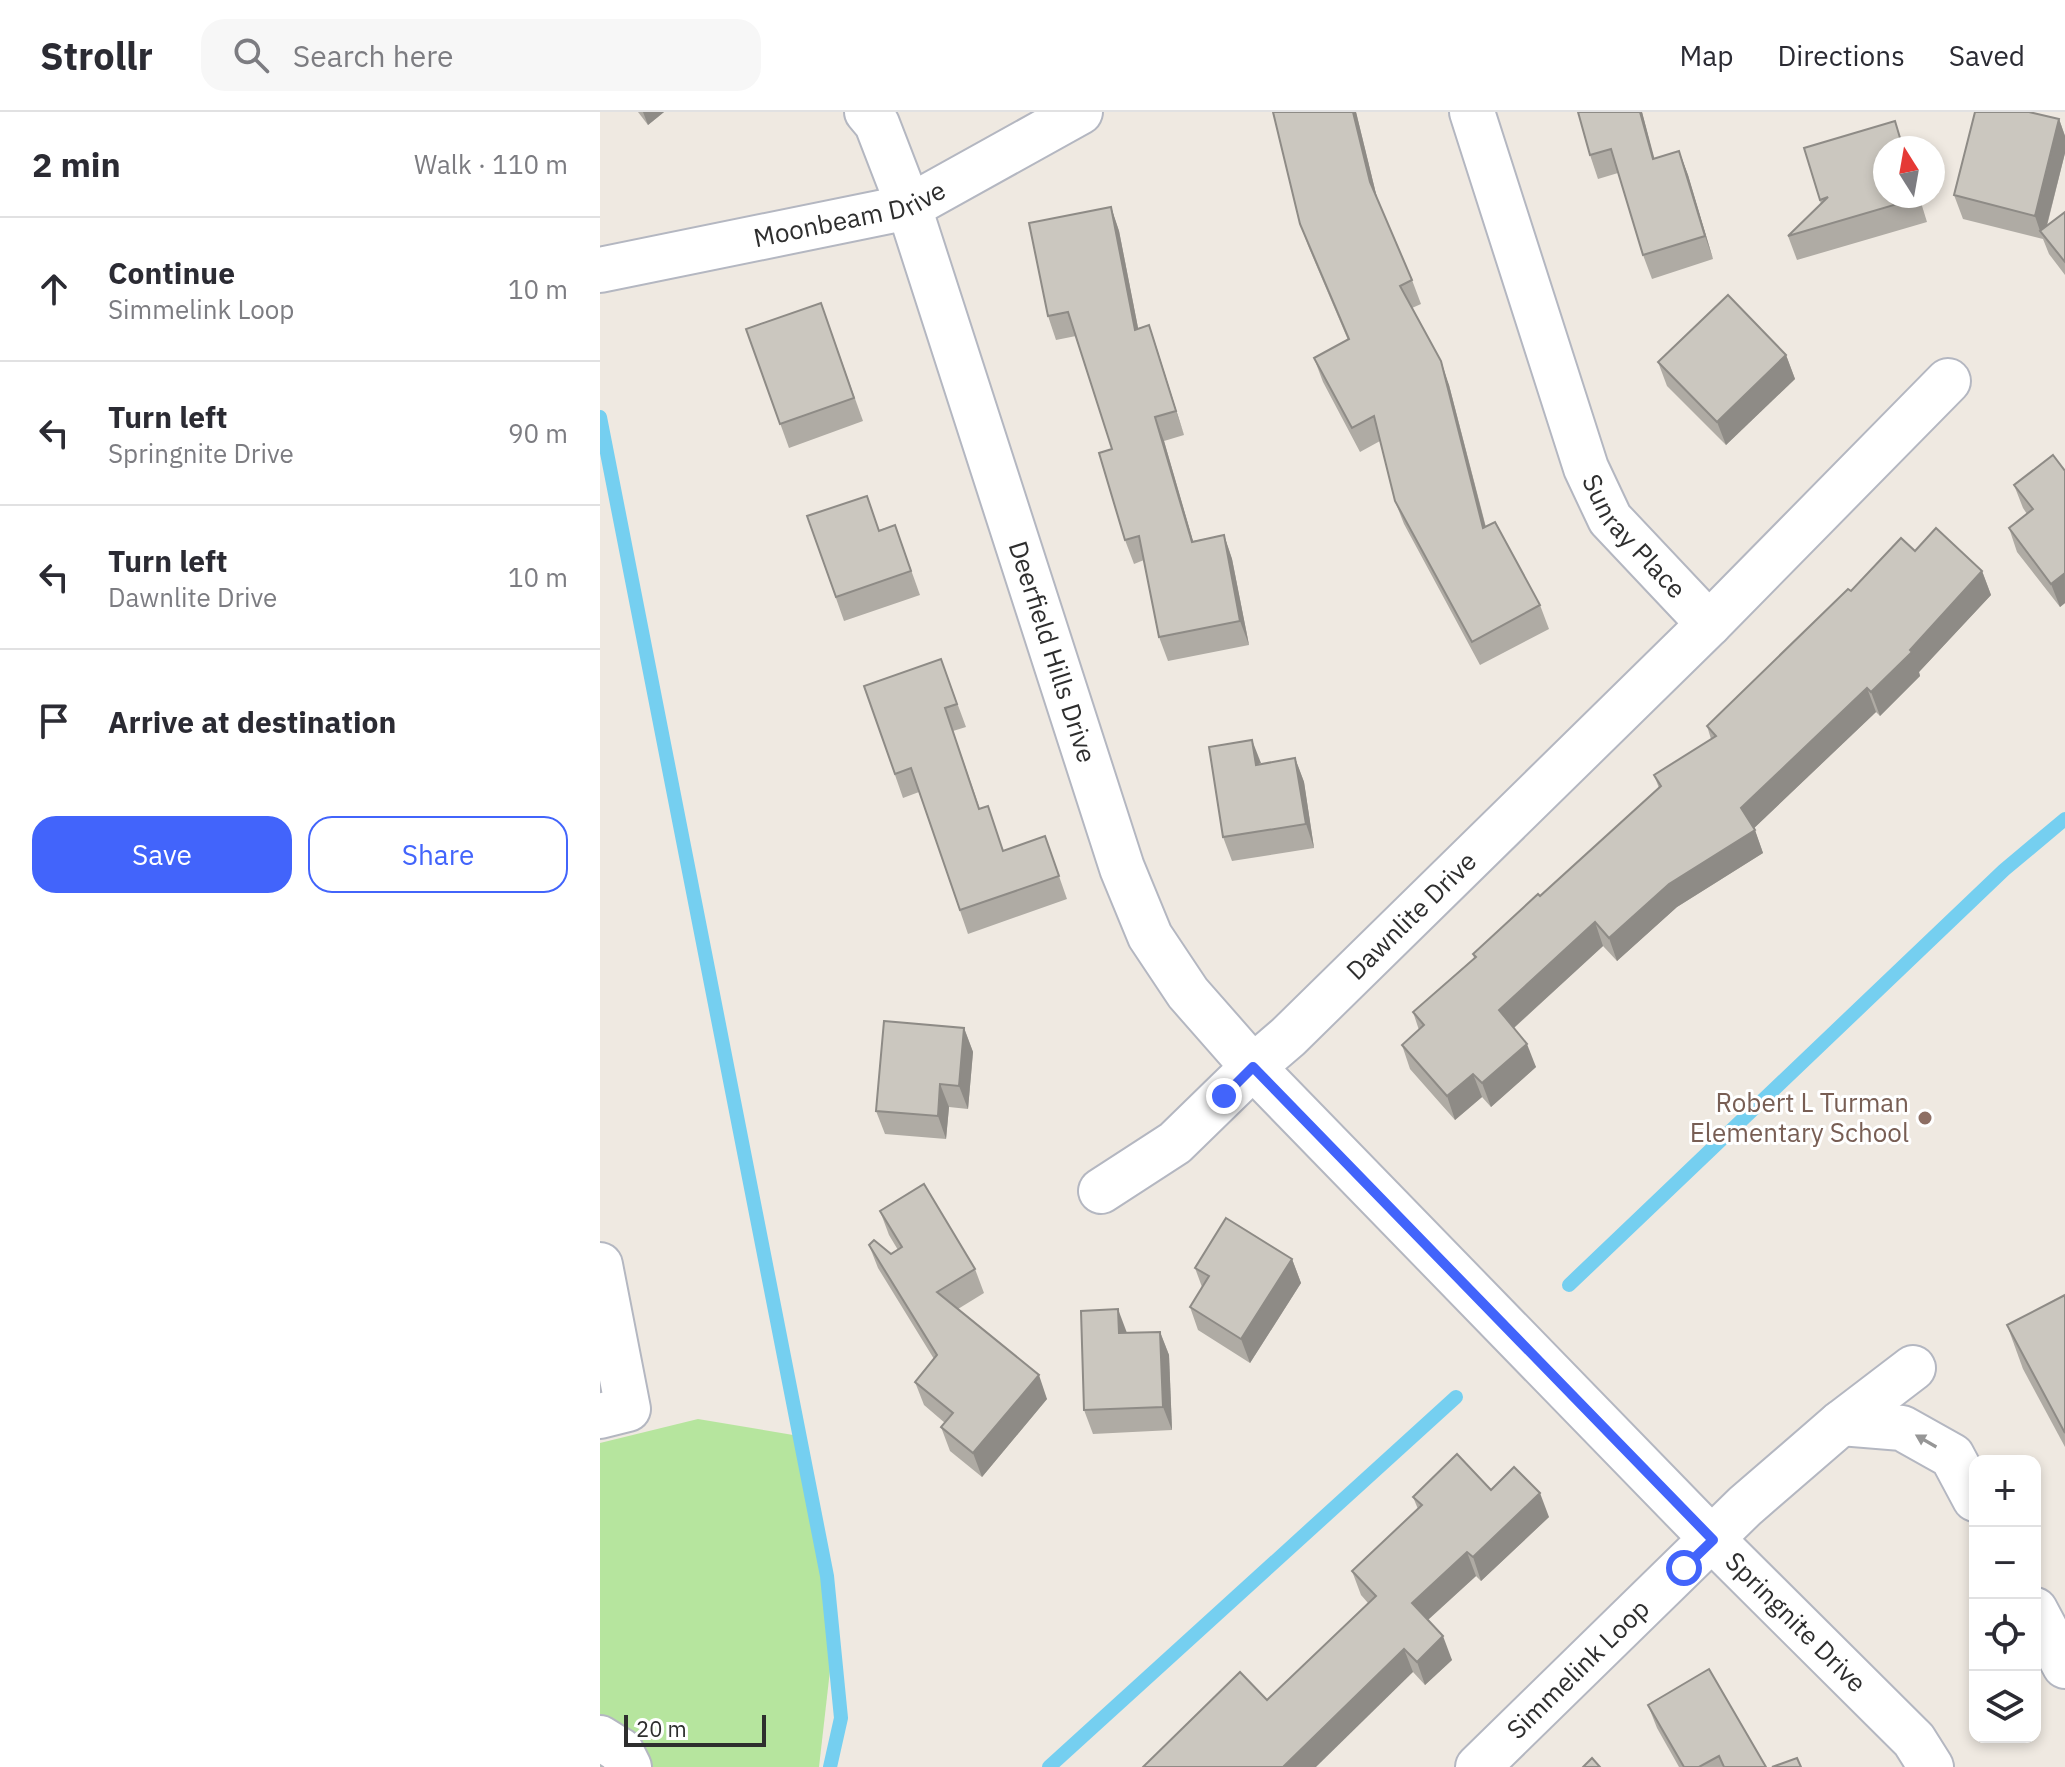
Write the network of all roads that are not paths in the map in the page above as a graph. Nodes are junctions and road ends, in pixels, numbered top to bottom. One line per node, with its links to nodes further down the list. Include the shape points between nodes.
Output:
1 (867, 112): 4 (street, Deerfield Hills Drive, via 877,124)
2 (1080, 112): 4 (street, Moonbeam Drive)
3 (1472, 112): 7 (street, Sunray Place, via 1586,468 1610,519)
4 (909, 207): 5 (street, Moonbeam Drive); 8 (street, Deerfield Hills Drive, via 1122,868 1150,936 1188,993)
5 (600, 270)
6 (1948, 381): 7 (street, Sunray Place)
7 (1709, 624): 8 (street, Dawnlite Drive)
8 (1253, 1067): 9 (street, Dawnlite Drive, via 1175,1143); 15 (street, Springnite Drive)
9 (1101, 1191)
10 (602, 1288): 12 (street, via 628,1409)
11 (1913, 1368): 13 (street, Simmelink Loop)
12 (600, 1416)
13 (1841, 1423): 14 (street, one-way to 13, via 1952,1456 1902,1428); 15 (street, Simmelink Loop)
14 (1969, 1488)
15 (1713, 1540): 20 (street, Simmelink Loop); 21 (street, Springnite Drive, via 1914,1740)
16 (2041, 1621): 17 (street)
17 (2065, 1666)
18 (600, 1738): 19 (street, via 621,1751)
19 (629, 1767)
20 (1478, 1767)
21 (1931, 1767)

